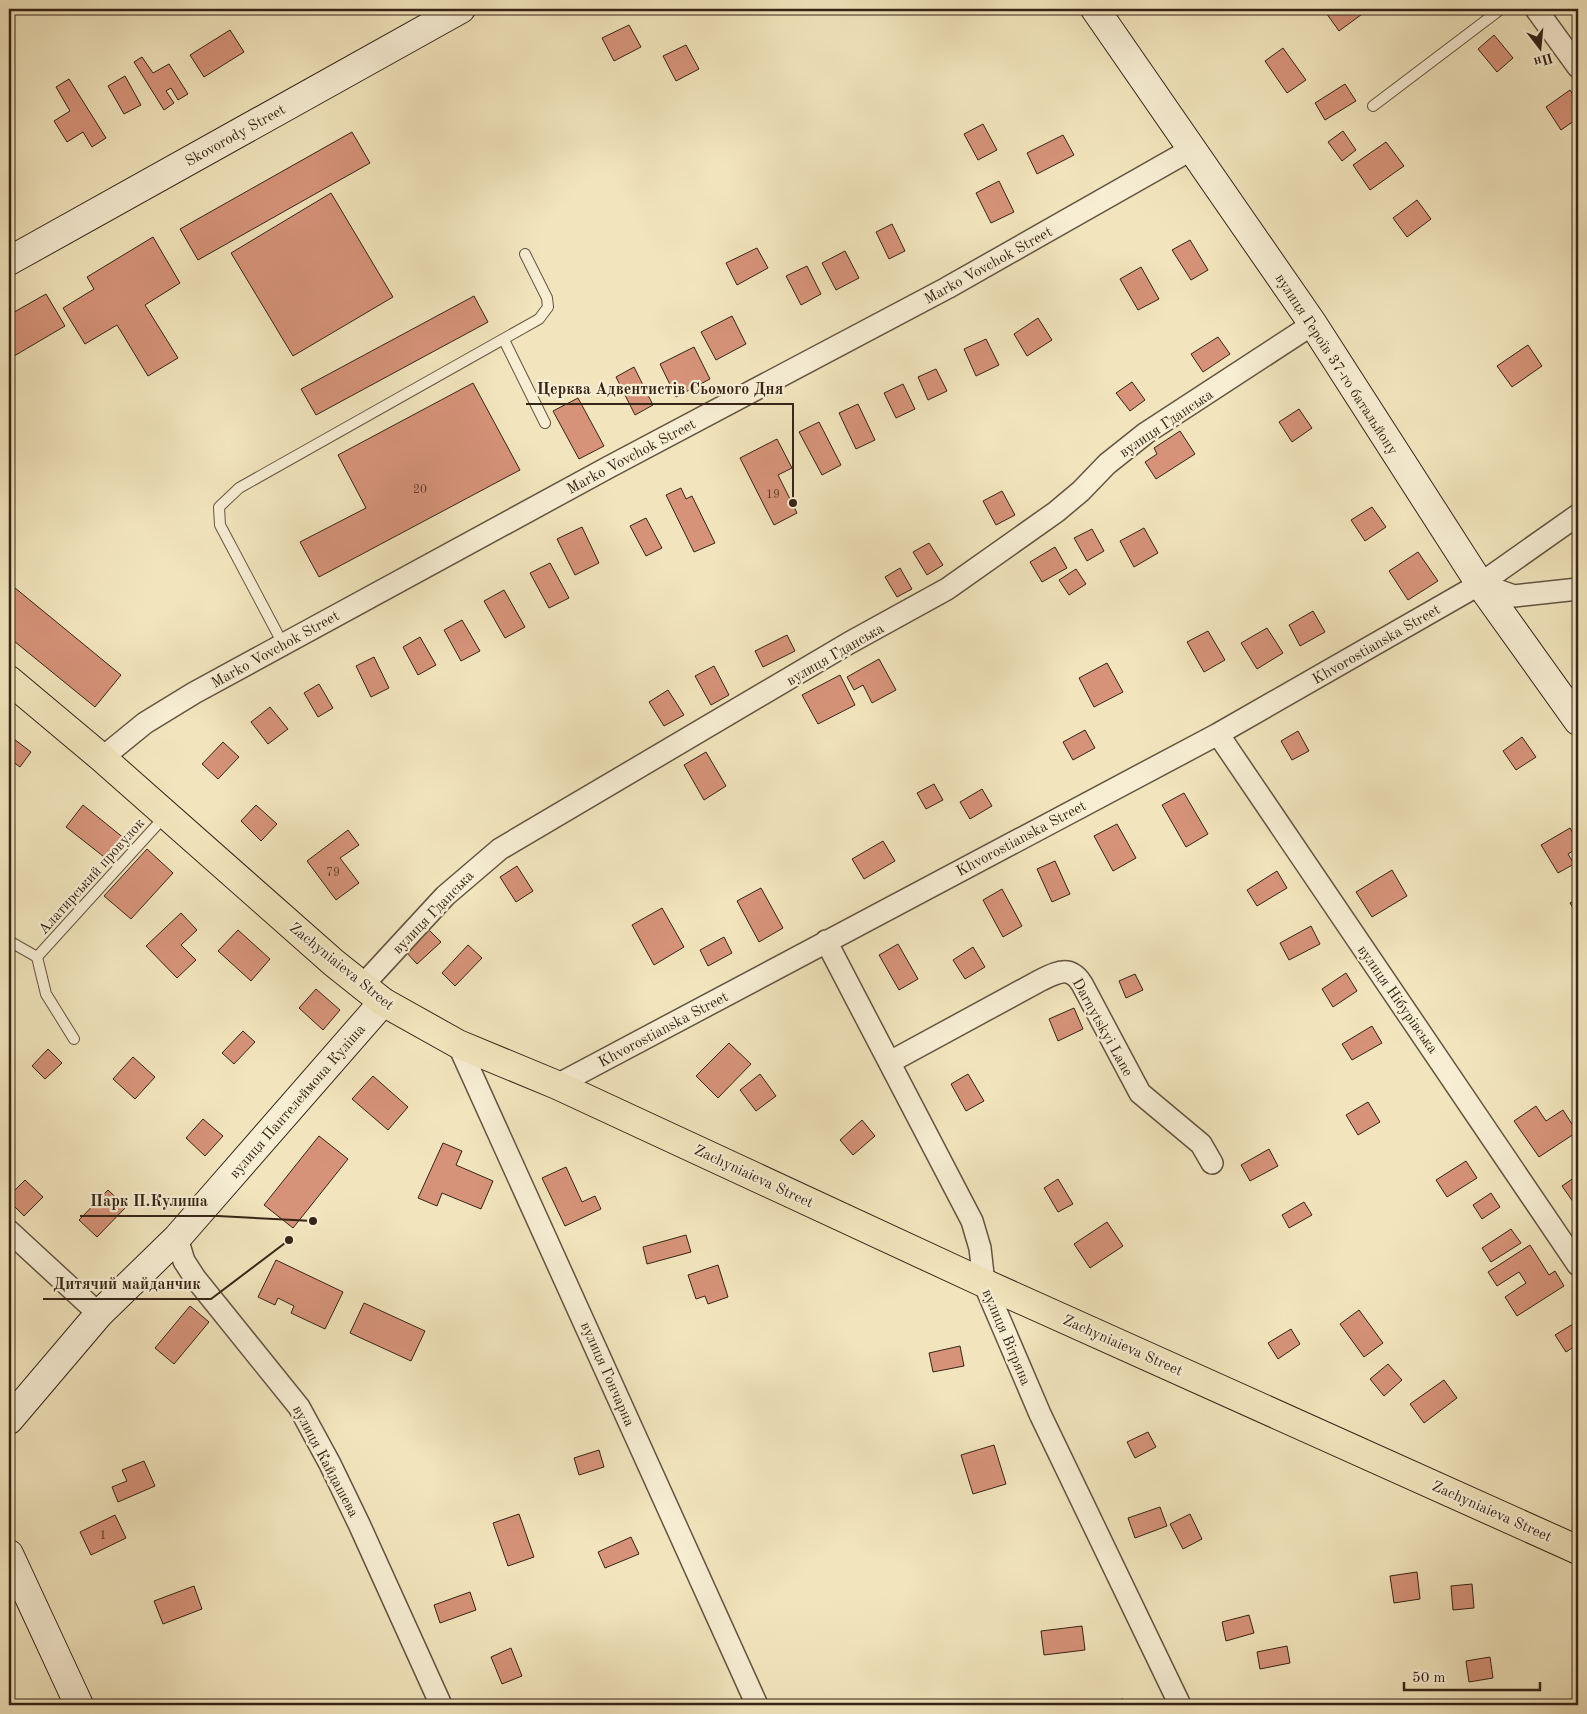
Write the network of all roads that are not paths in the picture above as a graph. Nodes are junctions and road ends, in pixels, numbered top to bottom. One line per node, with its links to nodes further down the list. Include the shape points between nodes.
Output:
1 (461, 9): 9 (street, Skovorody Street)
2 (1095, 9): 7 (street, вулиця Героїв 37-го батальйону)
3 (1501, 9): 6 (lane)
4 (1536, 9): 5 (street)
5 (1578, 66)
6 (1373, 106)
7 (1192, 149): 10 (street, вулиця Героїв 37-го батальйону); 16 (street, Marko Vovchok Street, via 947,288)
8 (525, 254): 11 (lane, via 547,298 548,307 539,319)
9 (9, 261)
10 (1313, 324): 14 (street, вулиця Героїв 37-го батальйону); 25 (street, вулиця Гданська, via 1146,433 1056,512 947,589 849,643 500,849 445,896)
11 (504, 340): 12 (lane); 16 (lane, via 239,488 219,507 220,525)
12 (545, 423)
13 (1578, 515): 14 (street, Khvorostianska Street)
14 (1480, 584): 15 (street, via 1514,596); 18 (street, вулиця Героїв 37-го батальйону); 19 (street, Khvorostianska Street)
15 (1578, 589)
16 (282, 644): 20 (street, Marko Vovchok Street, via 144,724)
17 (9, 680): 20 (main road, Zachyniaieva Street)
18 (1578, 721)
19 (1218, 734): 23 (street, Khvorostianska Street); 33 (street, вулиця Нібурівська)
20 (102, 758): 21 (main road, Zachyniaieva Street)
21 (166, 815): 24 (lane, Алатирський провулок); 25 (main road, Zachyniaieva Street)
22 (9, 941): 24 (lane, Алатирський провулок)
23 (826, 941): 28 (street, вулиця Вітряна); 29 (street, Khvorostianska Street)
24 (37, 957): 26 (lane, Алатирський провулок, via 46,994)
25 (373, 994): 27 (main road, Zachyniaieva Street); 32 (street, вулиця Пантелеймона Куліша)
26 (74, 1039)
27 (458, 1044): 29 (main road, Zachyniaieva Street); 41 (street, вулиця Гончарна)
28 (890, 1062): 30 (street, Darnytskyi Lane, via 1055,974 1076,974 1140,1093 1201,1144); 34 (street, вулиця Вітряна, via 972,1221)
29 (557, 1085): 34 (main road, Zachyniaieva Street)
30 (1212, 1163)
31 (9, 1231): 35 (street)
32 (177, 1238): 35 (street, вулиця Пантелеймона Куліша); 40 (street, вулиця Кайдашева, via 184,1261 195,1278 303,1415 359,1524)
33 (1578, 1264)
34 (984, 1282): 37 (main road, Zachyniaieva Street); 42 (street, вулиця Вітряна, via 1040,1414)
35 (99, 1314): 36 (street, вулиця Пантелеймона Куліша)
36 (9, 1420)
37 (1578, 1550)
38 (9, 1554): 39 (street)
39 (79, 1705)
40 (441, 1705)
41 (757, 1705)
42 (1180, 1705)

